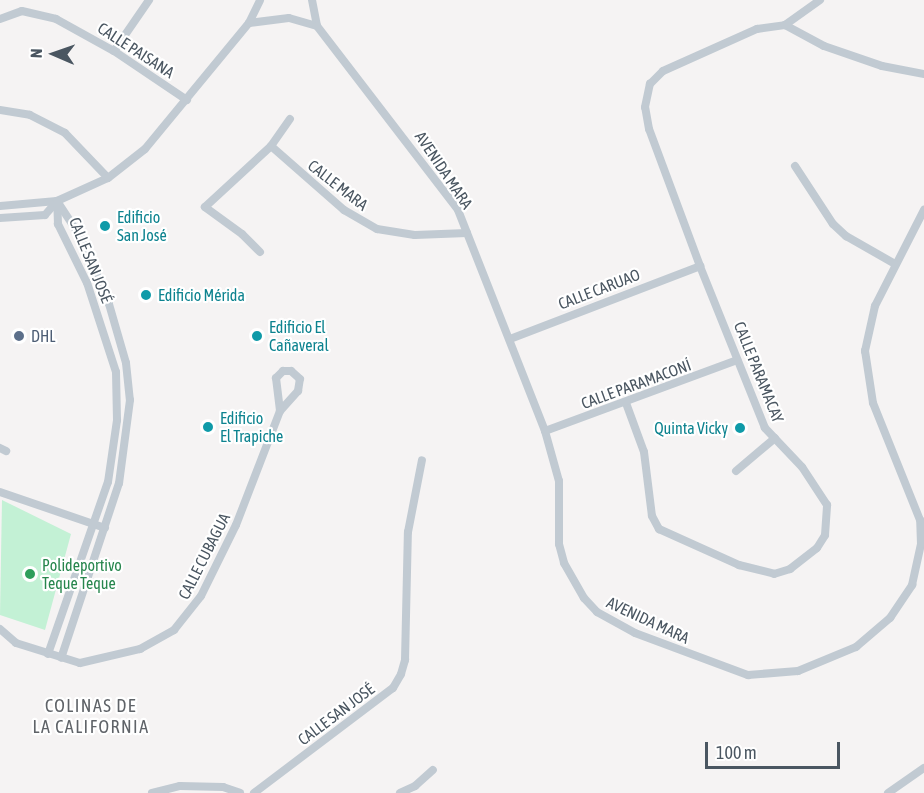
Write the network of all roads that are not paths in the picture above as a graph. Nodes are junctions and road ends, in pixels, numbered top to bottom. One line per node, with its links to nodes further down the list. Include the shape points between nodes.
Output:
1 (149, 0): 9 (street)
2 (260, 0): 6 (street)
3 (312, 0): 8 (street)
4 (820, 0): 7 (street, CALLE PARAMACAY)
5 (0, 19): 9 (street, CALLE PAISANA, via 22,11 39,14 81,31)
6 (249, 23): 8 (street, via 289,18); 11 (street)
7 (785, 25): 10 (street, via 824,46 882,66); 24 (street, CALLE PARAMACAY, via 757,28 673,64 657,76 646,95 649,129)
8 (317, 26): 21 (street, AVENIDA MARA, via 438,180 458,210)
9 (114, 51): 11 (street, CALLE PAISANA)
10 (924, 74)
11 (187, 100): 16 (street, via 145,149)
12 (0, 110): 16 (street, via 30,115 65,133)
13 (290, 119): 14 (street)
14 (271, 146): 21 (street, CALLE MARA, via 344,210 376,229 415,235); 22 (street, via 205,207)
15 (795, 166): 23 (street, via 833,224 846,236)
16 (108, 178): 17 (street)
17 (57, 201): 18 (street); 20 (street, via 45,215); 25 (street, CALLE SAN JOSÉ, via 82,238); 26 (street, CALLE SAN JOSÉ, via 58,224)
18 (0, 206)
19 (924, 210): 23 (street, AVENIDA MARA)
20 (0, 218)
21 (467, 233): 27 (street, AVENIDA MARA)
22 (260, 252)
23 (895, 264): 31 (street, AVENIDA MARA, via 870,320 866,367 878,417 920,520 921,544 912,585 903,602 876,633 841,656 798,671 748,675 635,633 597,612 572,581 564,563 559,481)
24 (700, 266): 27 (street, CALLE CARUAO); 28 (street, CALLE PARAMACAY)
25 (99, 279): 26 (street); 37 (street, CALLE SAN JOSÉ, via 126,363 130,400 119,483)
26 (87, 283): 36 (street, CALLE SAN JOSÉ, via 116,372 117,420 108,482)
27 (510, 339): 31 (street, AVENIDA MARA)
28 (737, 360): 29 (street, CALLE PARAMACONÍ); 32 (street, CALLE PARAMACAY, via 765,428)
29 (626, 403): 31 (street, CALLE PARAMACONÍ); 32 (street, CALLE PARAMACAY, via 644,452 652,516 659,529 739,566 774,574 790,569 817,548 829,518 827,505 816,488)
30 (280, 411): 30 (street, CALLE CUBAGUA, via 276,378 283,371 291,371 300,386 296,396); 40 (street, CALLE CUBAGUA, via 236,525 186,618 159,641 117,656 80,663)
31 (545, 431)
32 (775, 438): 34 (street)
33 (422, 460): 45 (street, CALLE SAN JOSÉ, via 408,532 405,660 401,674 393,688)
34 (736, 471)
35 (0, 492): 36 (street)
36 (93, 525): 37 (street); 39 (street, CALLE SAN JOSÉ)
37 (105, 528): 40 (street, CALLE SAN JOSÉ)
38 (0, 629): 39 (street, CALLE CUBAGUA, via 16,643)
39 (48, 654): 40 (street, CALLE CUBAGUA)
40 (61, 658)
41 (924, 768): 47 (street)
42 (433, 770): 46 (street)
43 (152, 793): 44 (street, via 180,786 223,787)
44 (240, 793)
45 (254, 793)
46 (400, 793)
47 (888, 793)

